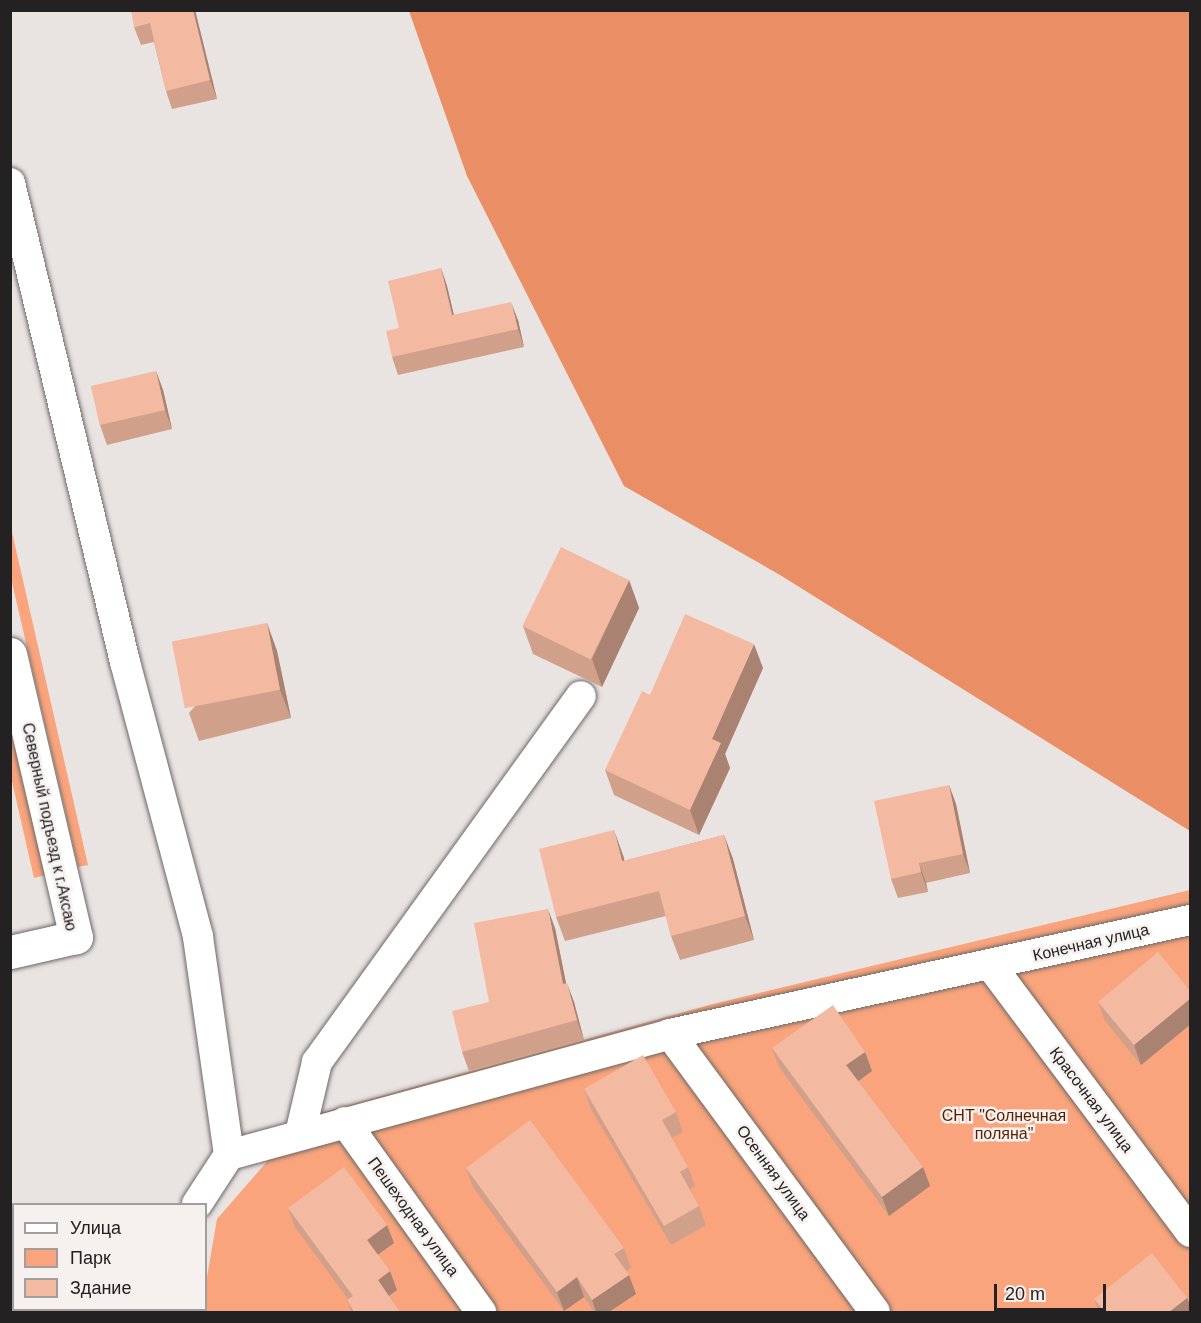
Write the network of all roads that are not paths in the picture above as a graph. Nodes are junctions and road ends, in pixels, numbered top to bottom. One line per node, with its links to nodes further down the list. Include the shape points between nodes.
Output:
1 (10, 183): 10 (street, via 125,662 198,937)
2 (10, 654): 5 (street, Северный подъезд к г.Аксаю, via 76,937)
3 (581, 696): 9 (street, via 317,1062)
4 (1191, 920): 6 (street, Конечная улица)
5 (10, 952)
6 (992, 967): 7 (street, Конечная улица); 12 (street, Красочная улица)
7 (670, 1034): 8 (street, Конечная улица); 14 (street, Осенняя улица)
8 (345, 1122): 9 (street, Конечная улица); 13 (street, Пешеходная улица)
9 (300, 1134): 10 (street, Конечная улица)
10 (229, 1155): 11 (street)
11 (198, 1203)
12 (1191, 1232)
13 (481, 1312)
14 (875, 1312)

